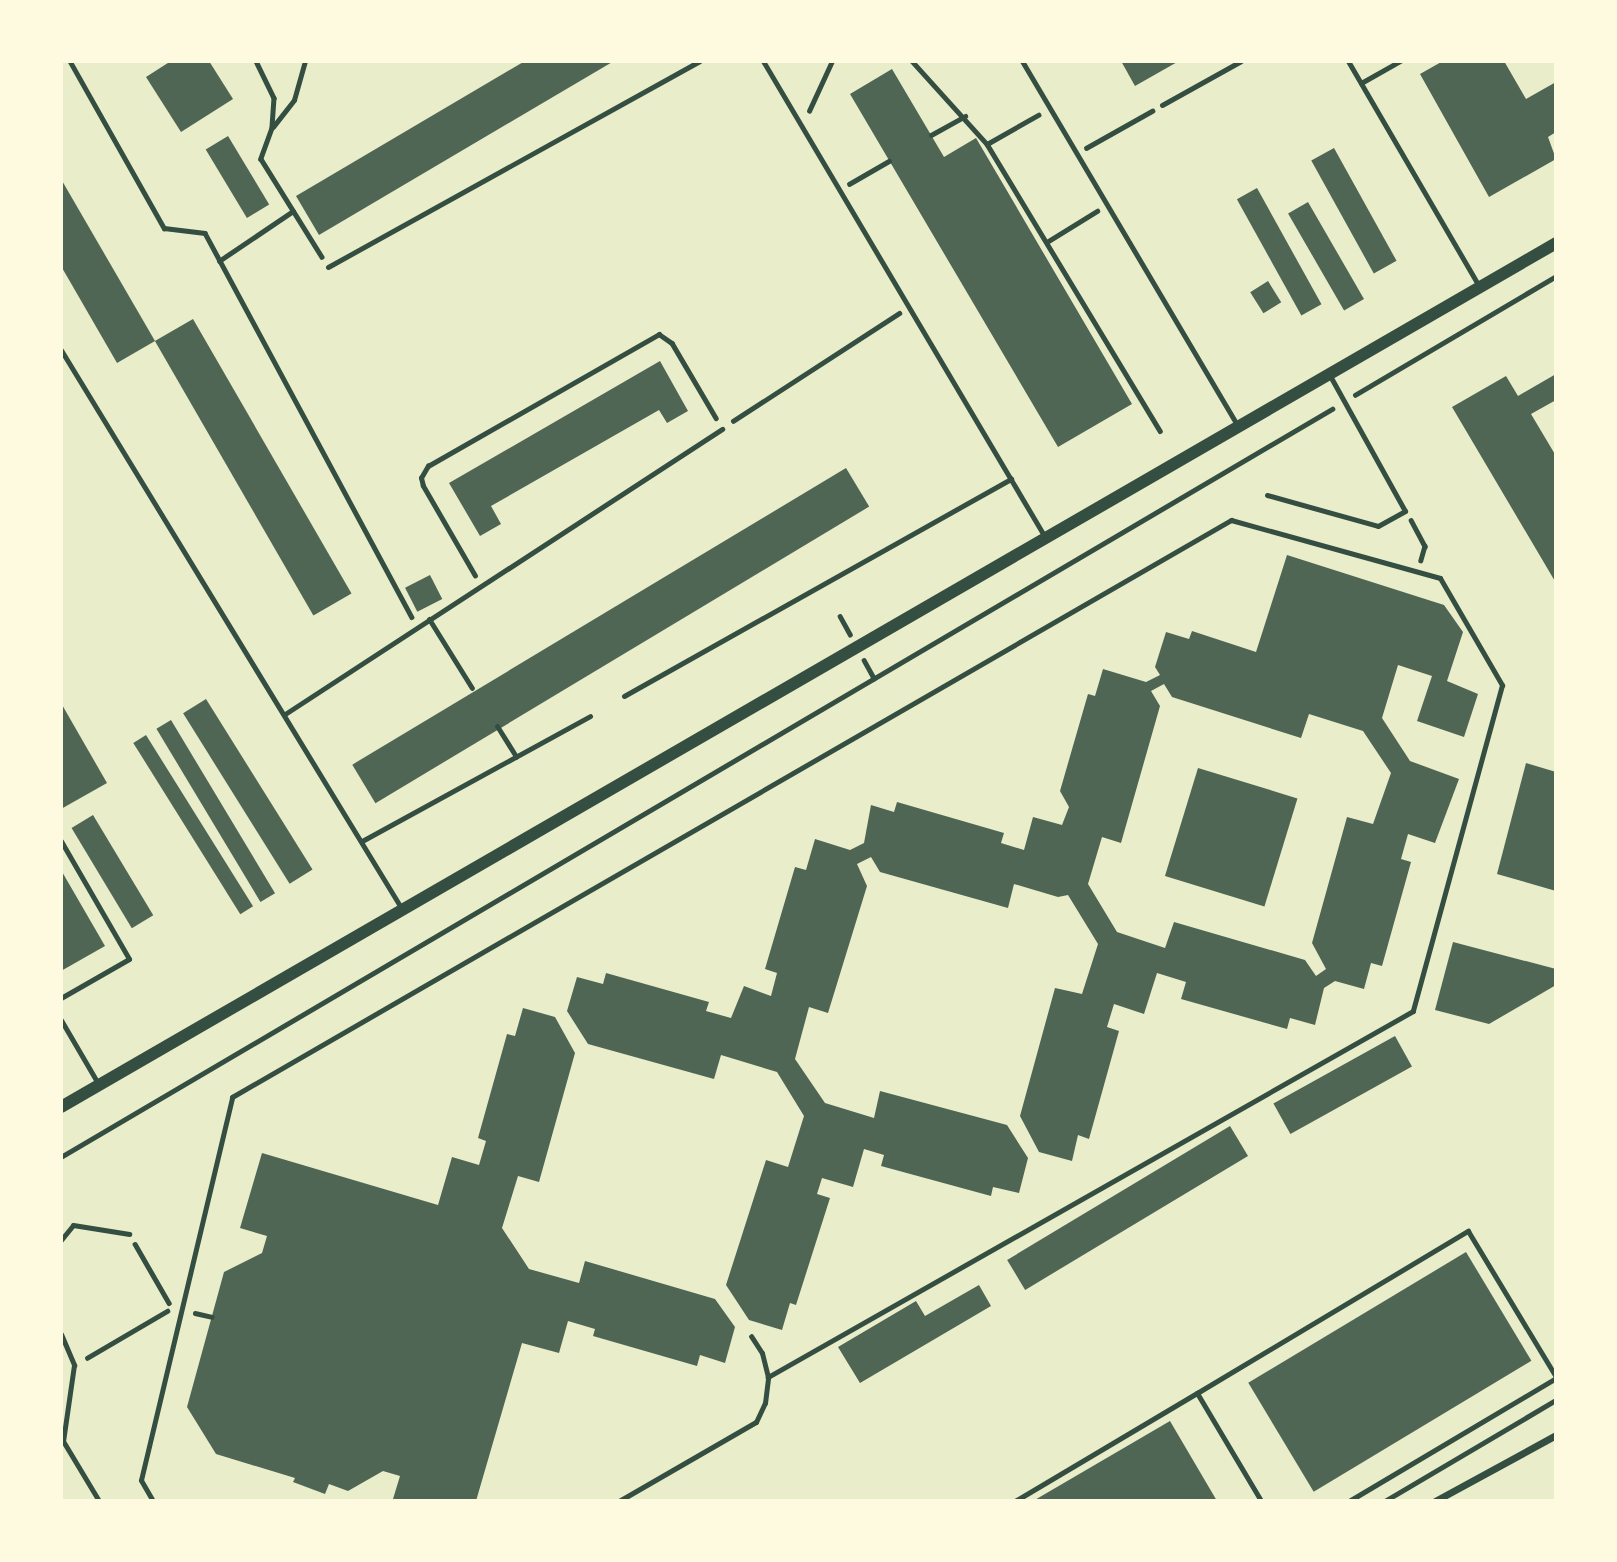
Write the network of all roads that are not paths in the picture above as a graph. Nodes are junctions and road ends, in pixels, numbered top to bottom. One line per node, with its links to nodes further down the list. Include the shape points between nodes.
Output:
1 (700, 61): 10 (lane)
2 (763, 61): 16 (lane)
3 (1022, 61): 14 (lane)
4 (1241, 61): 8 (lane)
5 (1348, 61): 7 (lane)
6 (1399, 61): 7 (lane)
7 (1361, 83): 11 (lane)
8 (1162, 105)
9 (1556, 243): 11 (street)
10 (328, 267)
11 (1480, 288): 13 (street)
12 (61, 350): 22 (lane)
13 (1329, 374): 14 (street); 17 (lane, via 1405,510 1378,526)
14 (1238, 426): 18 (street)
15 (722, 429): 19 (lane)
16 (1011, 479): 18 (lane); 21 (lane)
17 (1267, 495)
18 (1046, 538): 28 (street)
19 (429, 620): 20 (lane); 22 (lane)
20 (472, 688)
21 (624, 696)
22 (285, 714): 27 (lane)
23 (590, 716): 25 (lane)
24 (497, 726): 25 (lane)
25 (516, 756): 27 (lane)
26 (61, 841): 29 (lane, via 129,959)
27 (362, 841): 28 (lane)
28 (403, 911): 31 (street)
29 (61, 998)
30 (61, 1020): 31 (lane)
31 (99, 1085): 32 (street)
32 (61, 1107)
33 (129, 1234): 34 (lane, via 73,1225)
34 (61, 1240)
35 (61, 1334): 41 (lane, via 74,1365 63,1441)
36 (751, 1336): 37 (lane, via 762,1353)
37 (768, 1377): 42 (lane, via 1413,1012 1502,685 1440,578 1231,520 232,1097 141,1480); 43 (lane, via 765,1403 756,1422)
38 (1556, 1377): 39 (lane, via 1468,1231); 46 (lane)
39 (1197, 1393): 44 (lane); 45 (lane)
40 (1556, 1434): 47 (street)
41 (99, 1501)
42 (153, 1501)
43 (620, 1501)
44 (1015, 1501)
45 (1261, 1501)
46 (1349, 1501)
47 (1435, 1501)

